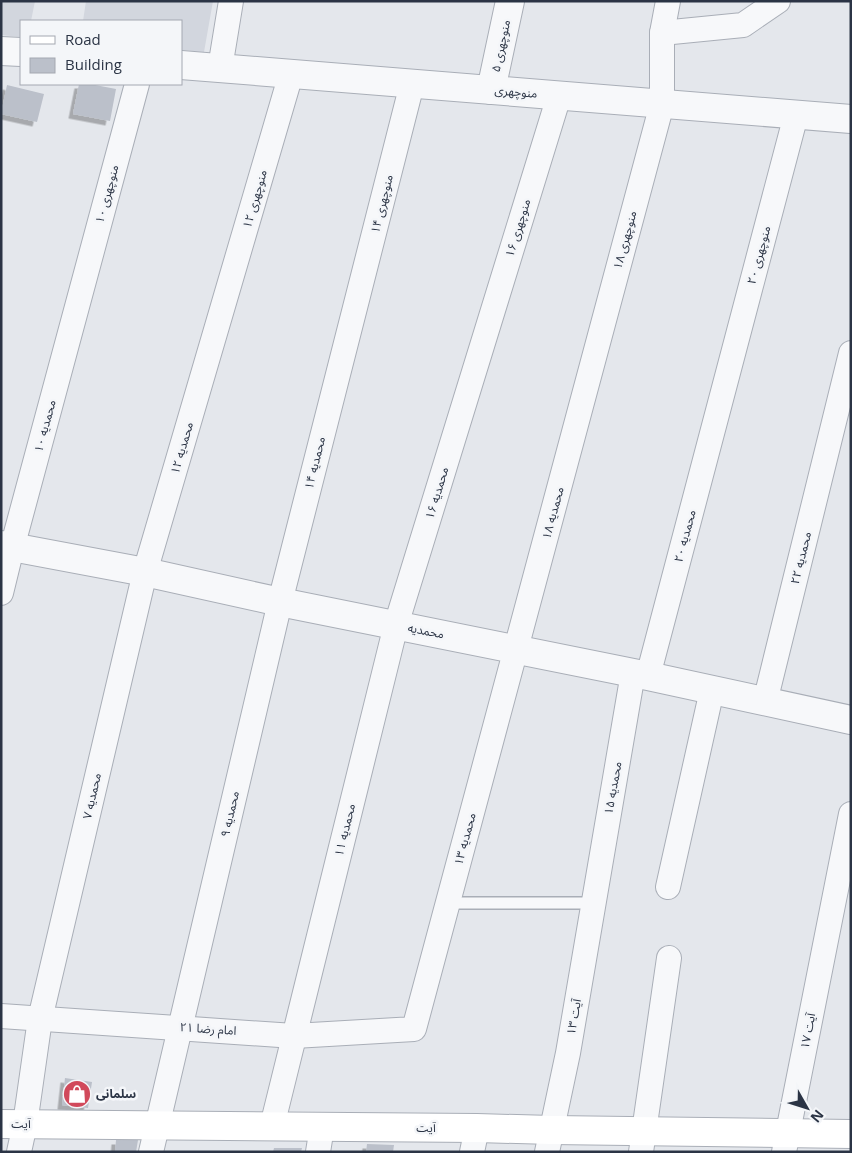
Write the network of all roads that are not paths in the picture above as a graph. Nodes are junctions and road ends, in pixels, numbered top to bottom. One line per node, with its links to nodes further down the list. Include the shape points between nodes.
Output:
1 (231, 1): 9 (street)
2 (510, 1): 13 (street, منوچهری ۵)
3 (668, 1): 5 (street, منوچهری ۱۸)
4 (778, 1): 5 (street, via 743,26)
5 (662, 33): 15 (street, منوچهری ۱۸)
6 (1, 51): 7 (street)
7 (20, 52)
8 (182, 65): 9 (street, منوچهری)
9 (220, 68): 10 (street, منوچهری)
10 (291, 74): 11 (street, منوچهری); 19 (street, منوچهری ۱۲)
11 (412, 84): 13 (street, منوچهری); 20 (street, منوچهری ۱۴)
12 (136, 85): 18 (street, منوچهری ۱۰)
13 (491, 90): 14 (street, منوچهری)
14 (559, 96): 15 (street, منوچهری); 22 (street, منوچهری ۱۶)
15 (662, 104): 16 (street, منوچهری); 23 (street, منوچهری ۱۸)
16 (796, 115): 17 (street, منوچهری); 24 (street, منوچهری ۲۰)
17 (851, 119)
18 (77, 305): 25 (street, محمدیه ۱۰)
19 (218, 323): 26 (street, محمدیه ۱۲)
20 (351, 324): 28 (street, محمدیه ۱۴)
21 (851, 353): 33 (street, محمدیه ۲۲)
22 (478, 360): 29 (street, محمدیه ۱۶)
23 (589, 376): 30 (street, محمدیه ۱۸)
24 (722, 396): 31 (street, محمدیه ۲۰)
25 (7, 546): 26 (street, محمدیه); 27 (street, محمدیه ۱۰)
26 (145, 572): 28 (street, محمدیه); 41 (street, محمدیه ۷)
27 (1, 593)
28 (280, 602): 29 (street, محمدیه); 42 (street, محمدیه ۹)
29 (396, 625): 30 (street, محمدیه); 44 (street, محمدیه ۱۱)
30 (517, 649): 31 (street, محمدیه); 38 (street, محمدیه ۱۳)
31 (641, 674): 32 (street, محمدیه); 37 (street, محمدیه ۱۵)
32 (712, 690): 33 (street, محمدیه); 36 (street)
33 (765, 702): 34 (street, محمدیه)
34 (851, 720)
35 (851, 814): 53 (street, آیت ۱۷)
36 (668, 888)
37 (594, 903): 38 (lane); 51 (street, آیت ۱۳)
38 (448, 904): 43 (street, محمدیه ۱۳)
39 (669, 958): 52 (street)
40 (1, 1016): 41 (street, امام رضا ۲۱)
41 (40, 1019): 42 (street, امام رضا ۲۱); 45 (street, محمدیه ۷)
42 (180, 1027): 44 (street, امام رضا ۲۱); 46 (street, محمدیه ۹)
43 (414, 1029): 44 (street, امام رضا ۲۱)
44 (294, 1036): 47 (street, محمدیه ۱۱)
45 (13, 1124): 46 (main road, آیت); 54 (street, محمدیه ۷)
46 (156, 1126): 47 (main road, آیت); 55 (street, محمدیه ۹)
47 (272, 1126): 49 (main road, آیت)
48 (851, 1134): 53 (main road, آیت)
49 (320, 1139): 50 (main road, آیت)
50 (475, 1140): 51 (main road, آیت)
51 (550, 1141): 52 (main road, آیت)
52 (643, 1141): 53 (main road, آیت)
53 (786, 1142)
54 (19, 1152)
55 (151, 1152)

